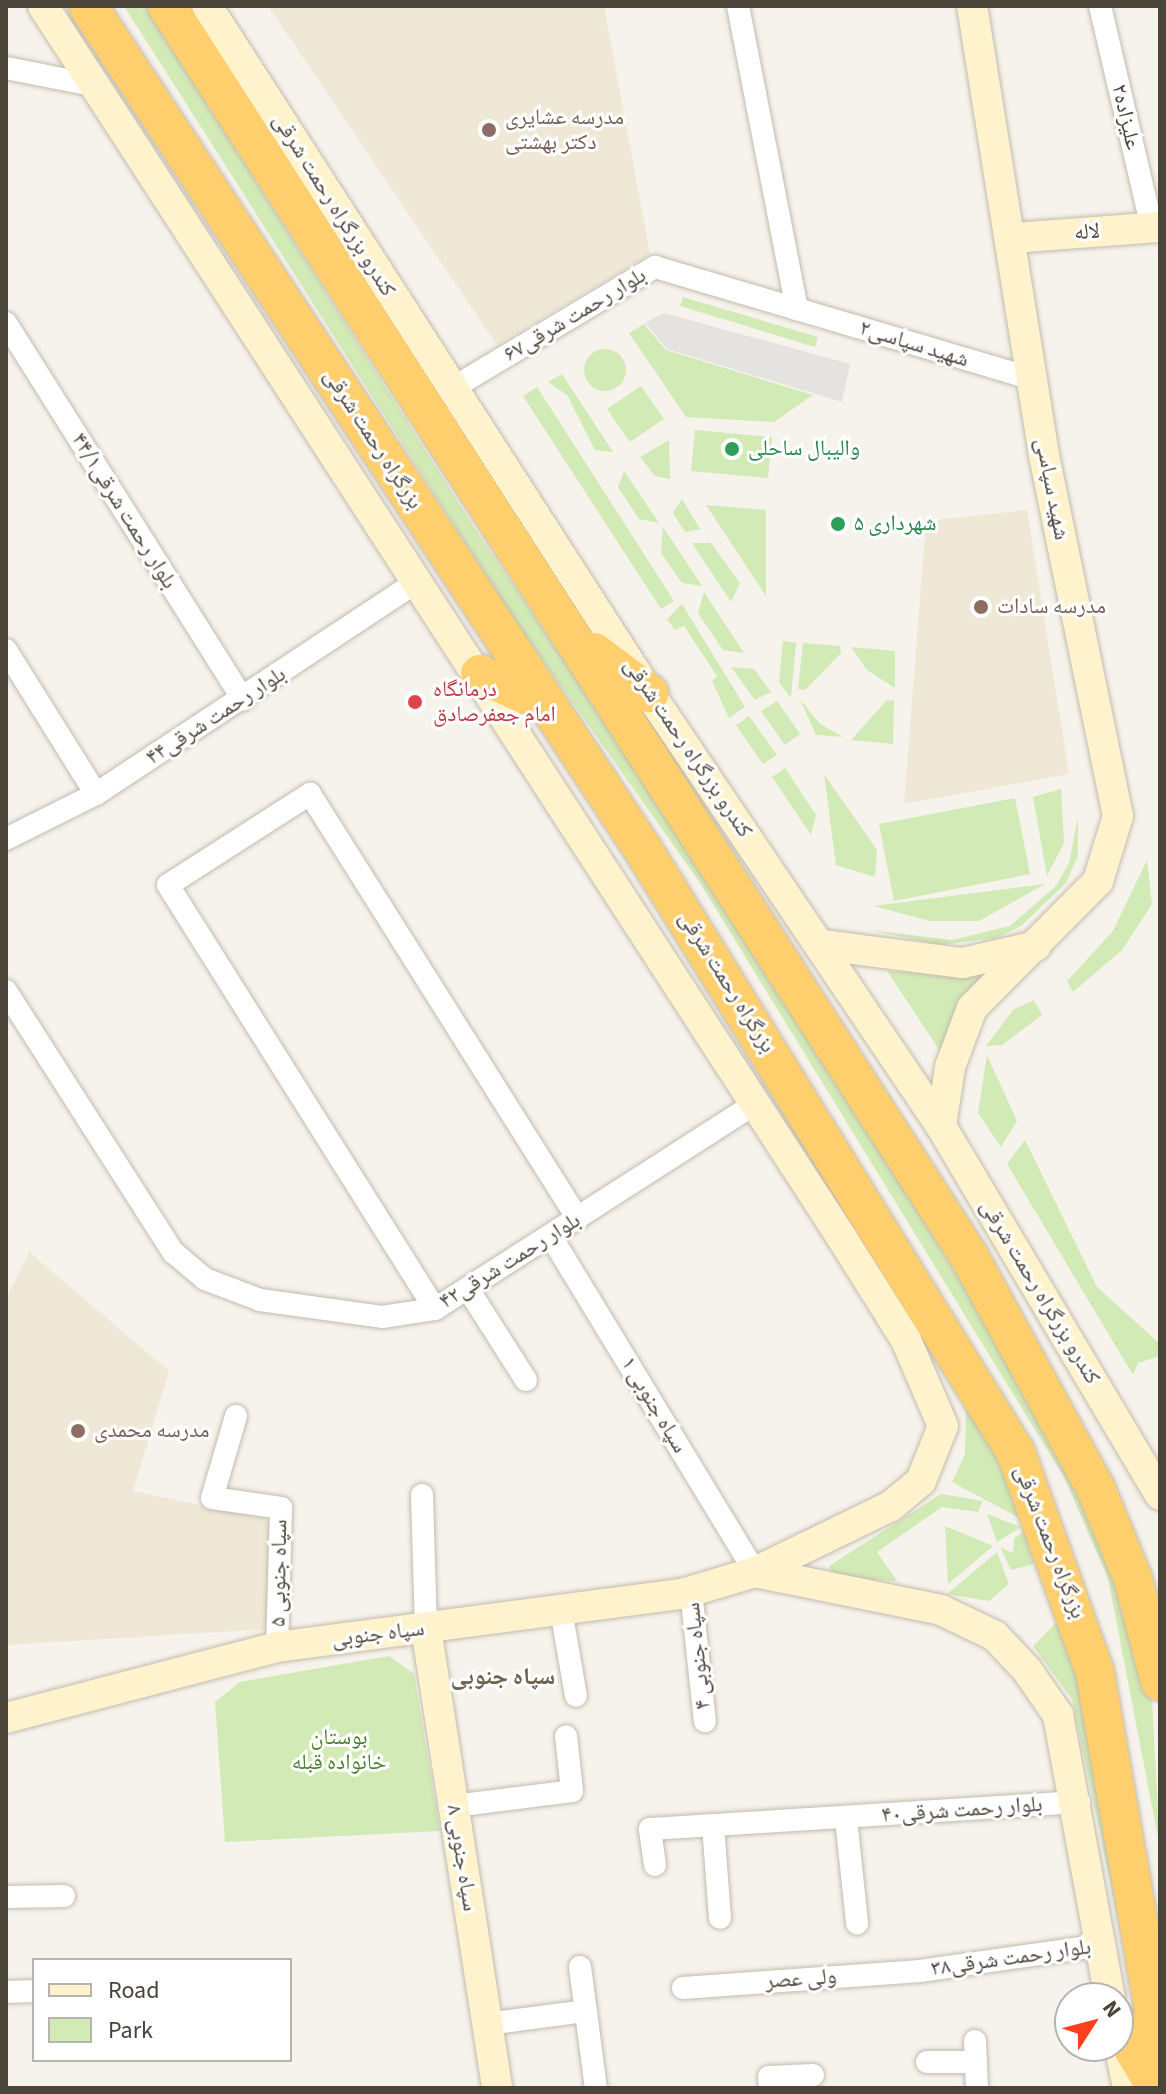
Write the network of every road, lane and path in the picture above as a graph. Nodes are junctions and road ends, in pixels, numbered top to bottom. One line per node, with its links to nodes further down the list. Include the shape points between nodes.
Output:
1 (43, 6): 9 (main road)
2 (88, 6): 22 (highway, بزرگراه رحمت شرقی)
3 (167, 6): 17 (highway)
4 (207, 6): 15 (main road, کندرو بزرگراه رحمت شرقی)
5 (738, 6): 12 (street)
6 (972, 6): 11 (main road, شهید سپاسی)
7 (1100, 6): 10 (street, علیزاده۲)
8 (6, 68): 9 (street)
9 (98, 86): 16 (main road)
10 (1156, 228): 11 (main road, لاله)
11 (1013, 238): 14 (main road, شهید سپاسی)
12 (797, 309): 14 (street, شهید سپاسی۲); 15 (street, بلوار رحمت شرقی۶۷, via 655,267)
13 (6, 323): 21 (street, بلوار رحمت شرقی۴۴/۱)
14 (1032, 379): 26 (main road, شهید سپاسی, via 1118,816 1098,881)
15 (451, 389): 20 (main road, کندرو بزرگراه رحمت شرقی)
16 (418, 581): 19 (main road); 21 (street, ۴۴بلوار رحمت شرقی)
17 (575, 637): 20 (highway); 45 (highway, via 970,1258 1096,1489 1133,1579)
18 (6, 650): 23 (street)
19 (480, 674): 22 (highway); 28 (main road)
20 (649, 693): 25 (main road, کندرو بزرگراه رحمت شرقی)
21 (243, 700): 23 (street, ۴۴بلوار رحمت شرقی)
22 (543, 703): 68 (highway, بزرگراه رحمت شرقی, via 651,861 1016,1453 1095,1673)
23 (96, 794): 24 (street, ۴۴بلوار رحمت شرقی)
24 (6, 839)
25 (822, 945): 26 (main road, via 963,963); 29 (main road, کندرو بزرگراه رحمت شرقی)
26 (1038, 945): 29 (main road, شهید سپاسی, via 961,1027)
27 (6, 991): 33 (street, بلوار رحمت شرقی۴۲, via 173,1252 205,1279 260,1300 382,1317)
28 (756, 1103): 30 (street, بلوار رحمت شرقی۴۲); 40 (main road, سپاه جنوبی, via 906,1340 943,1426 921,1481 891,1506)
29 (941, 1126): 36 (main road, کندرو بزرگراه رحمت شرقی)
30 (578, 1219): 31 (street, بلوار رحمت شرقی۴۲); 33 (street, via 310,794 297,802 168,885)
31 (552, 1238): 32 (street, بلوار رحمت شرقی۴۲); 40 (street, ۱ سپاه جنوبی)
32 (468, 1289): 33 (street, بلوار رحمت شرقی۴۲); 34 (street)
33 (435, 1309)
34 (526, 1380)
35 (236, 1416): 44 (street, ۵ سپاه جنوبی, via 212,1498 281,1508)
36 (1119, 1425): 37 (main road); 39 (main road, کندرو بزرگراه رحمت شرقی)
37 (1160, 1460)
38 (422, 1495): 43 (street)
39 (1160, 1495)
40 (755, 1572): 41 (main road, سپاه جنوبی); 50 (main road, سپاه جنوبی, via 941,1610 995,1636 1058,1715)
41 (691, 1591): 42 (main road, سپاه جنوبی); 48 (street, ۴ سپاه جنوبی)
42 (561, 1610): 43 (main road, سپاه جنوبی); 46 (street)
43 (426, 1628): 44 (main road, سپاه جنوبی); 51 (main road, ۸ سپاه جنوبی)
44 (277, 1647): 47 (main road, سپاه جنوبی)
45 (1160, 1682)
46 (576, 1696)
47 (6, 1718)
48 (705, 1721)
49 (566, 1736): 51 (street, via 572,1791)
50 (1079, 1802): 52 (street, بلوار رحمت شرقی۴۰); 59 (main road)
51 (454, 1806): 67 (main road, ۸ سپاه جنوبی)
52 (846, 1818): 53 (street, بلوار رحمت شرقی۴۰); 58 (street)
53 (713, 1825): 54 (street, بلوار رحمت شرقی۴۰, via 650,1829); 57 (street)
54 (655, 1865)
55 (64, 1896): 56 (street)
56 (6, 1897)
57 (720, 1918)
58 (857, 1923)
59 (1103, 1945): 61 (street, بلوار رحمت شرقی۳۸); 62 (main road)
60 (580, 1967): 66 (street)
61 (920, 1971): 63 (street, ولی عصر)
62 (1108, 1982)
63 (683, 1988)
64 (32, 1991): 65 (street)
65 (6, 1992)
66 (586, 2011): 67 (street); 74 (street)
67 (487, 2024): 73 (main road, ۸ سپاه جنوبی)
68 (1160, 2047)
69 (1134, 2050): 78 (highway)
70 (927, 2062): 76 (street, via 975,2052)
71 (1123, 2062): 77 (main road)
72 (813, 2075): 75 (street, via 769,2077)
73 (497, 2088)
74 (596, 2088)
75 (770, 2088)
76 (977, 2088)
77 (1128, 2088)
78 (1156, 2088)

